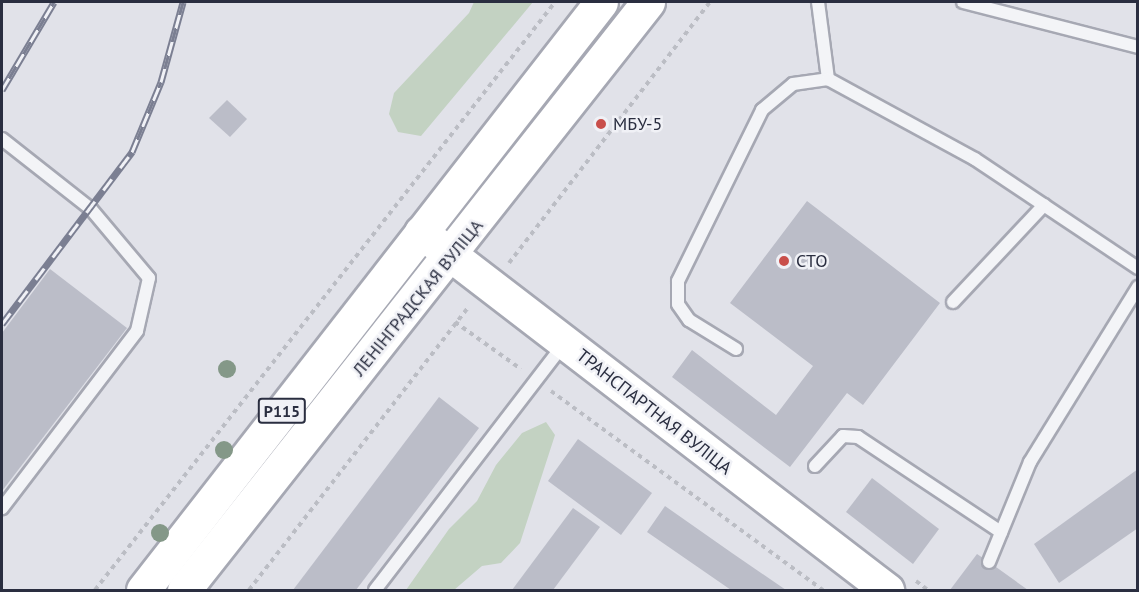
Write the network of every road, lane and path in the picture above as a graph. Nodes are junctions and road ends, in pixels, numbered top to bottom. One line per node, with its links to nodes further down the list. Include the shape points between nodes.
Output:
1 (555, 2): 27 (path)
2 (601, 2): 11 (main road, ЛЕНІНГРАДСКАЯ ВУЛІЦА / Р115)
3 (648, 2): 12 (main road, ЛЕНІНГРАДСКАЯ ВУЛІЦА / Р115)
4 (710, 2): 13 (path)
5 (818, 2): 8 (lane)
6 (963, 2): 7 (lane)
7 (1137, 47)
8 (828, 79): 10 (lane, via 975,159); 20 (lane, via 793,84 762,110 678,281 678,304 689,320)
9 (2, 139): 23 (lane, via 91,209 149,278 137,331)
10 (1044, 205): 14 (lane); 16 (lane)
11 (421, 232): 12 (main road, ТРАНСПАРТНАЯ ВУЛІЦА); 28 (main road, ЛЕНІНГРАДСКАЯ ВУЛІЦА / Р115)
12 (452, 256): 19 (main road, ТРАНСПАРТНАЯ ВУЛІЦА); 29 (main road, ЛЕНІНГРАДСКАЯ ВУЛІЦА / Р115)
13 (505, 268)
14 (1137, 268)
15 (1137, 287): 24 (lane, via 1030,462)
16 (953, 302)
17 (469, 306): 18 (path)
18 (455, 322): 21 (path); 30 (path)
19 (565, 343): 21 (lane); 26 (main road, ТРАНСПАРТНАЯ ВУЛІЦА)
20 (736, 349)
21 (537, 380): 31 (lane); 32 (path)
22 (815, 466): 24 (lane, via 843,436 858,437)
23 (2, 508)
24 (1001, 532): 25 (lane)
25 (989, 562)
26 (870, 582)
27 (95, 591)
28 (143, 591)
29 (184, 591)
30 (249, 591)
31 (375, 591)
32 (823, 591)

